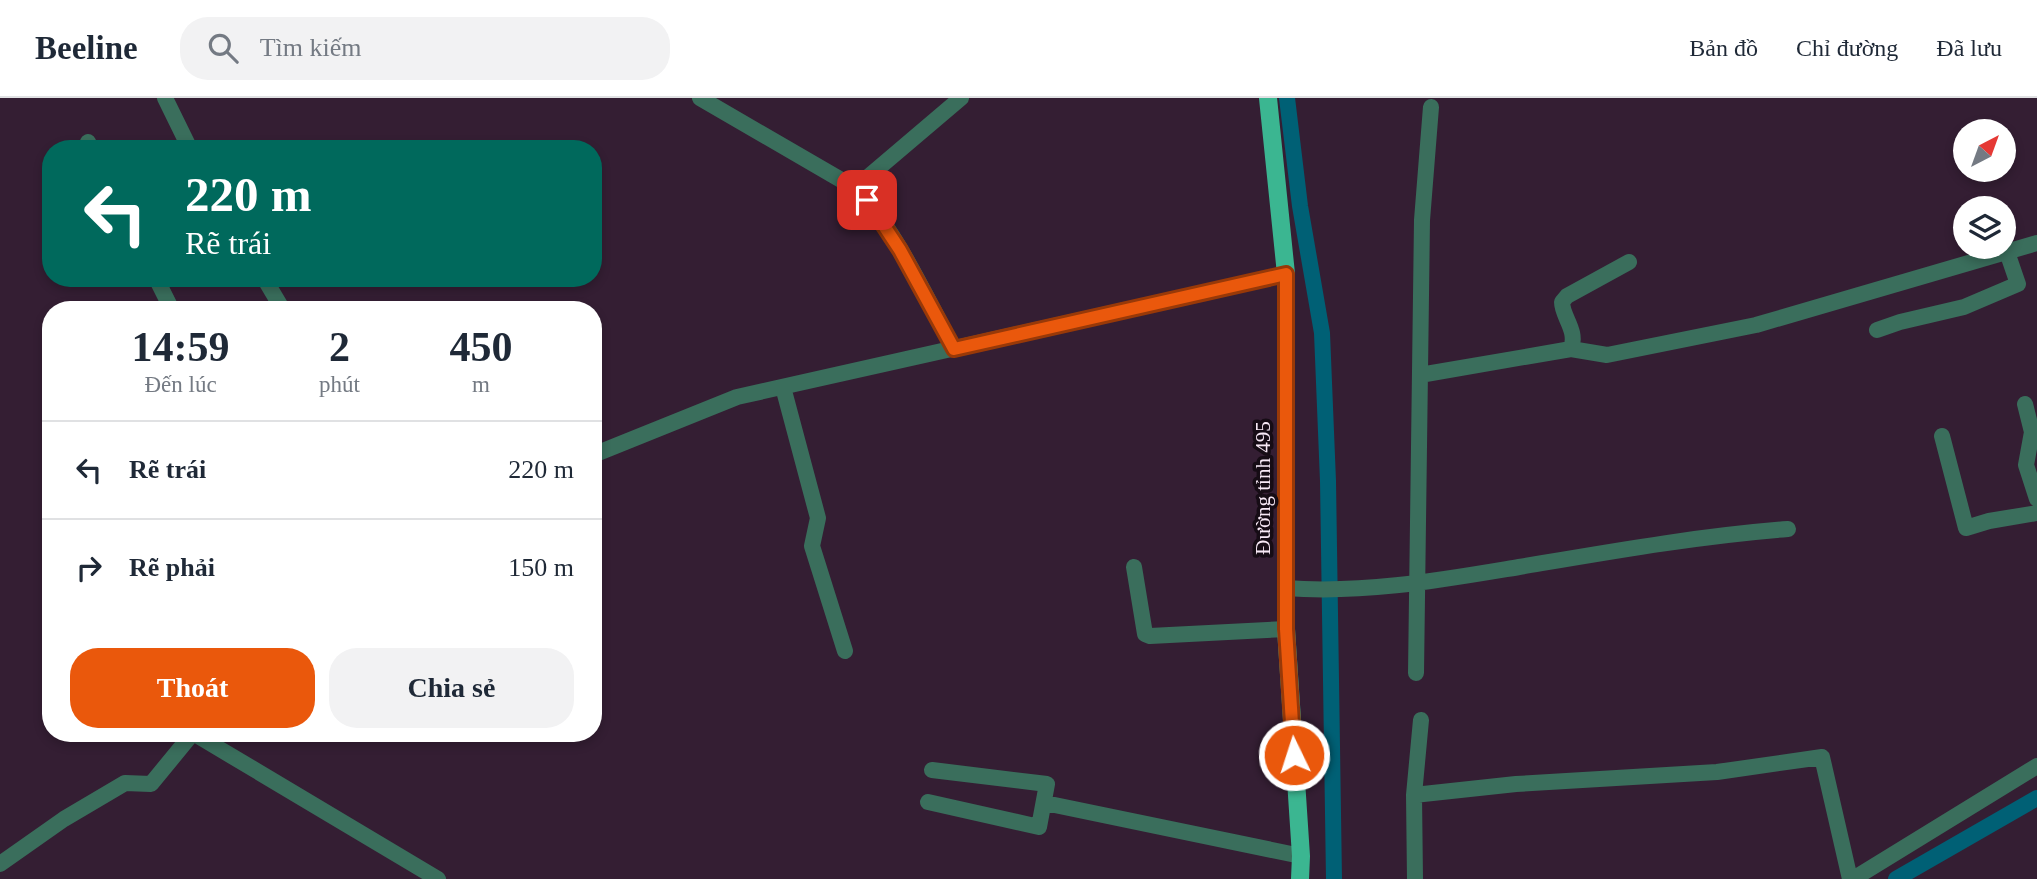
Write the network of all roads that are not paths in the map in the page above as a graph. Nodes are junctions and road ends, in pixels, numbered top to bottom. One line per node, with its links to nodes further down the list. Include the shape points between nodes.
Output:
1 (165, 98): 6 (street)
2 (699, 98): 7 (street)
3 (961, 98): 7 (street)
4 (1268, 98): 13 (main road, Đường tỉnh 495)
5 (1431, 107): 17 (street, via 1422,220)
6 (186, 140)
7 (855, 188): 15 (street, via 900,250)
8 (2037, 243): 9 (street)
9 (2016, 249)
10 (1983, 259): 16 (street, via 1756,325 1607,355)
11 (2009, 259): 14 (street, via 2018,284 1952,311)
12 (1629, 262): 16 (street, via 1562,302 1569,319)
13 (1286, 274): 15 (street); 27 (main road, Đường tỉnh 495)
14 (1877, 330)
15 (954, 349): 18 (street)
16 (1571, 349): 17 (street)
17 (1420, 375): 26 (street)
18 (783, 387): 21 (street, via 737,397); 29 (street, via 818,518 812,546)
19 (2025, 404): 22 (street, via 2032,432 2026,465)
20 (1942, 436): 23 (street, via 1966,528)
21 (602, 451)
22 (2037, 499)
23 (2037, 513)
24 (1788, 529): 26 (street)
25 (1134, 567): 28 (street, via 1145,634)
26 (1416, 584): 27 (street); 30 (street)
27 (1285, 588): 28 (main road, Đường tỉnh 495)
28 (1286, 629): 39 (main road, Đường tỉnh 495)
29 (845, 651)
30 (1416, 673)
31 (1421, 720): 36 (street)
32 (185, 742): 40 (street, via 150,784 125,783 64,818)
33 (206, 742): 42 (street)
34 (2037, 766): 41 (street)
35 (932, 770): 38 (street, via 1047,784)
36 (1414, 795): 41 (street, via 1717,772 1822,757); 44 (street)
37 (928, 802): 38 (street, via 1039,827)
38 (1045, 803): 39 (street)
39 (1301, 856): 43 (main road, Đường tỉnh 495)
40 (0, 864)
41 (1850, 877)
42 (438, 879)
43 (1300, 879)
44 (1415, 879)

